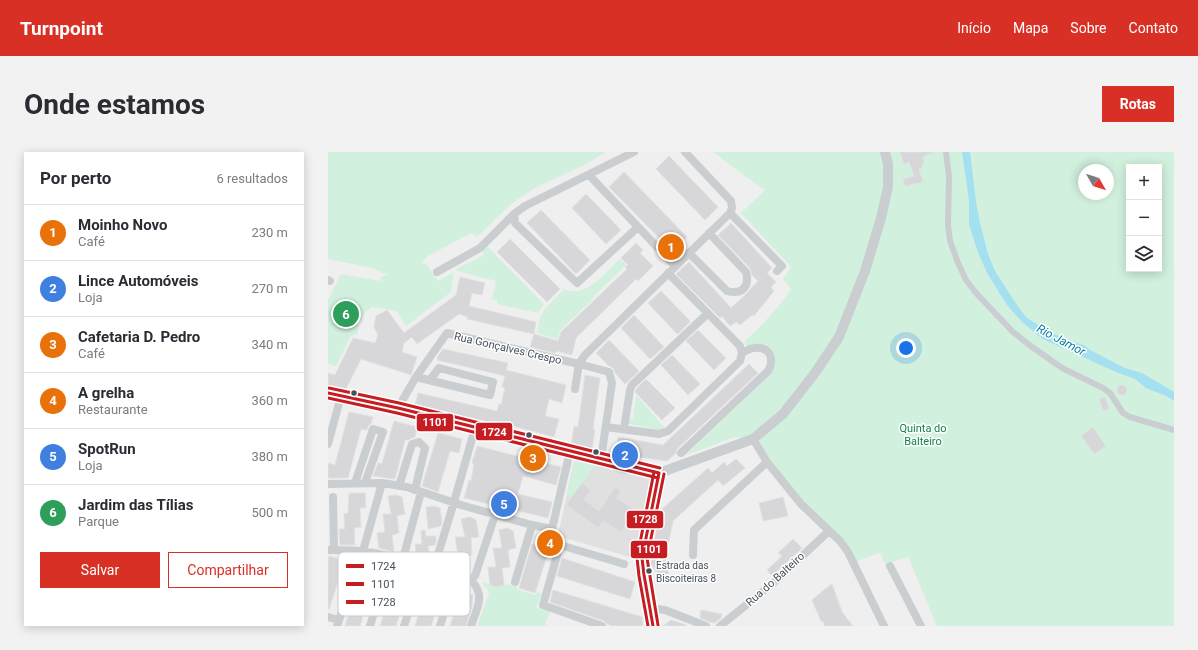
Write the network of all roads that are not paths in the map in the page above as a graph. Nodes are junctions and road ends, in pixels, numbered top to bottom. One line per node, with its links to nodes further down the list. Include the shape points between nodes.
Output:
1 (634, 152): 5 (street)
2 (685, 152): 6 (street, via 731,201)
3 (885, 152): 28 (street, via 888,187 881,218 865,271 839,337 783,414)
4 (946, 152): 27 (street, via 950,241 966,280 976,293 1028,344 1062,368 1110,392 1123,413)
5 (588, 176): 7 (street, via 525,206); 8 (street)
6 (730, 213): 9 (street); 12 (street, via 782,266)
7 (514, 214): 8 (street, via 515,223 577,283); 13 (street, via 480,248)
8 (638, 226): 11 (street)
9 (709, 233): 10 (street); 10 (street, via 746,272 747,283 740,292 727,292)
10 (689, 253): 11 (street)
11 (675, 266): 14 (street)
12 (777, 271)
13 (437, 272)
14 (668, 273): 15 (street); 17 (street, via 585,355)
15 (707, 314): 16 (street, via 740,346); 26 (street, via 632,385)
16 (742, 353): 26 (street, via 740,362 668,431 659,434); 31 (street, via 752,348 760,348 772,357 772,365)
17 (579, 364): 18 (street, Rua Gonçalves Crespo, via 447,333); 20 (street); 24 (street, Rua Gonçalves Crespo, via 609,372 612,383)
18 (416, 377): 19 (street); 23 (street, Rua Gonçalves Crespo)
19 (430, 380): 19 (street, via 490,395 493,382 439,368)
20 (575, 389)
21 (328, 393): 22 (street)
22 (341, 396): 23 (street); 29 (street)
23 (398, 408): 25 (street)
24 (606, 427): 26 (street); 32 (street)
25 (475, 428): 30 (street); 42 (street)
26 (624, 429)
27 (1174, 430)
28 (753, 439): 33 (street); 34 (street)
29 (328, 444)
30 (570, 451): 32 (street); 45 (street)
31 (682, 453)
32 (601, 458): 34 (street)
33 (767, 462): 46 (street, via 801,504); 53 (street, via 694,530)
34 (659, 472): 58 (street, via 642,558)
35 (355, 483): 36 (street); 36 (street, via 373,429 383,432); 38 (street)
36 (365, 483): 37 (street)
37 (382, 483): 39 (street); 49 (street)
38 (328, 484)
39 (399, 486): 40 (street); 40 (street, via 412,444 419,442 425,448)
40 (418, 491): 42 (street); 51 (street)
41 (333, 497): 48 (street)
42 (454, 502): 43 (street); 52 (street)
43 (495, 515): 44 (street); 56 (street, via 475,576)
44 (532, 525): 45 (street); 57 (street)
45 (552, 529): 47 (street)
46 (829, 531): 71 (street, Rua do Balteiro, via 771,585); 72 (street, via 848,552)
47 (560, 545): 54 (street); 68 (street, via 543,605)
48 (331, 550): 49 (street)
49 (363, 551): 50 (street)
50 (368, 552)
51 (404, 552)
52 (439, 552)
53 (693, 555)
54 (624, 564)
55 (890, 566): 73 (street)
56 (471, 580): 67 (street, via 480,597)
57 (515, 582)
58 (651, 608): 69 (street); 70 (street, via 665,610)
59 (373, 616): 64 (street)
60 (407, 616): 65 (street)
61 (443, 616): 66 (street)
62 (328, 617): 63 (street)
63 (338, 623)
64 (370, 626)
65 (404, 626)
66 (440, 626)
67 (471, 626)
68 (602, 626)
69 (653, 626)
70 (706, 626)
71 (720, 626)
72 (884, 626)
73 (921, 626)

